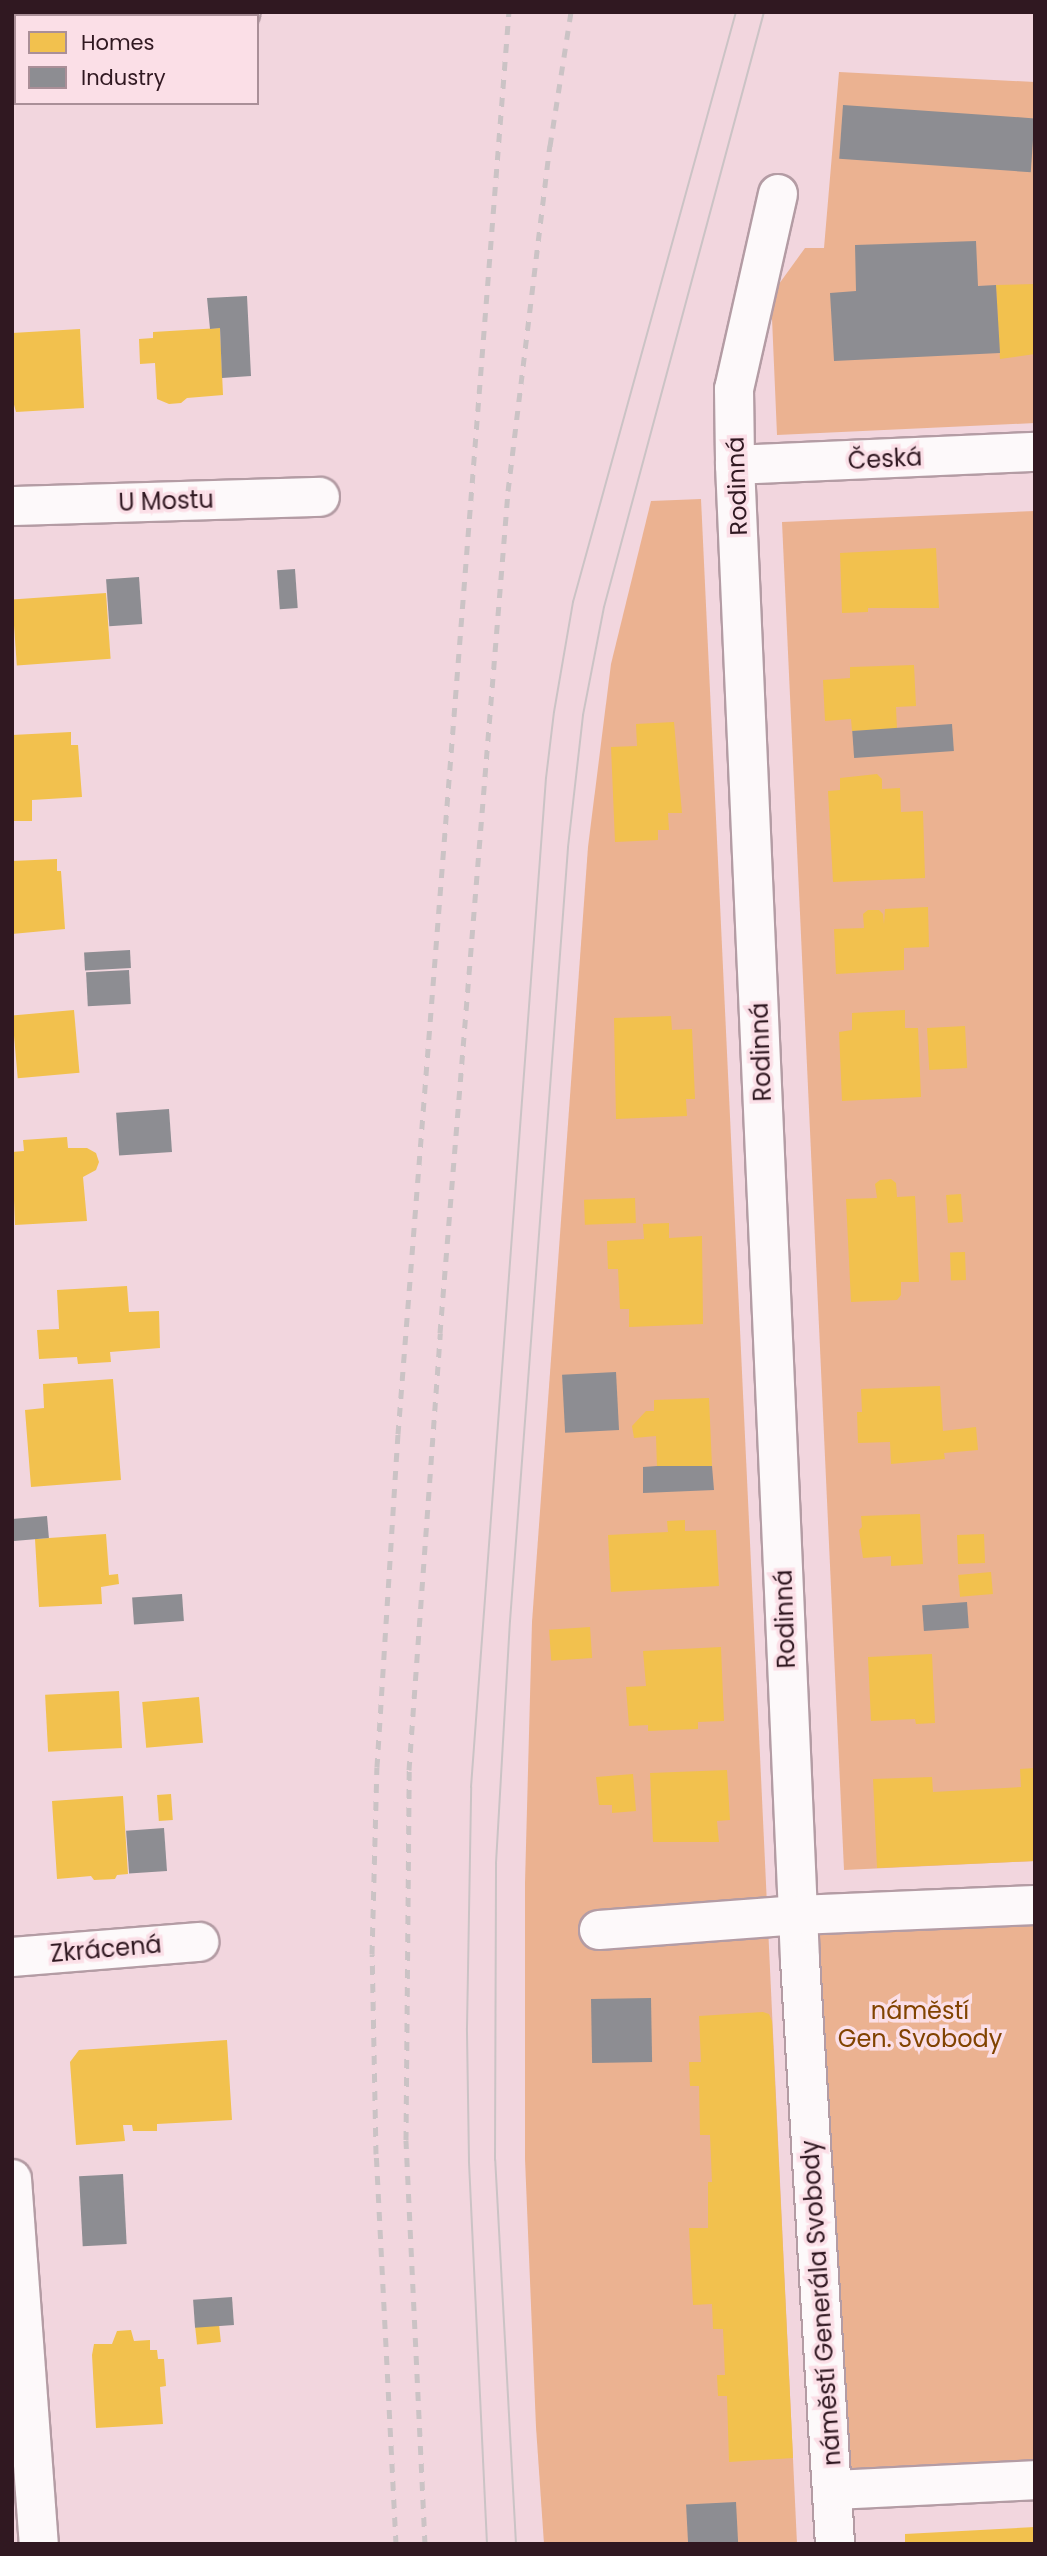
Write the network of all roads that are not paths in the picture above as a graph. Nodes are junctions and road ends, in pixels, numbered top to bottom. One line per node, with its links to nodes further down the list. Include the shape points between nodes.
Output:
1 (778, 194): 3 (street, Rodinná, via 734,389)
2 (1035, 452): 3 (street, Česká)
3 (735, 465): 7 (street, Rodinná)
4 (320, 497): 5 (street, U Mostu)
5 (12, 506)
6 (1035, 1905): 7 (street)
7 (798, 1914): 8 (street); 13 (street, náměstí Generála Svobody)
8 (599, 1930)
9 (199, 1942): 10 (street, Zkrácená)
10 (12, 1957)
11 (12, 2179): 14 (street)
12 (1035, 2480): 13 (street, náměstí Generála Svobody)
13 (833, 2490): 15 (street)
14 (39, 2544)
15 (835, 2544)

